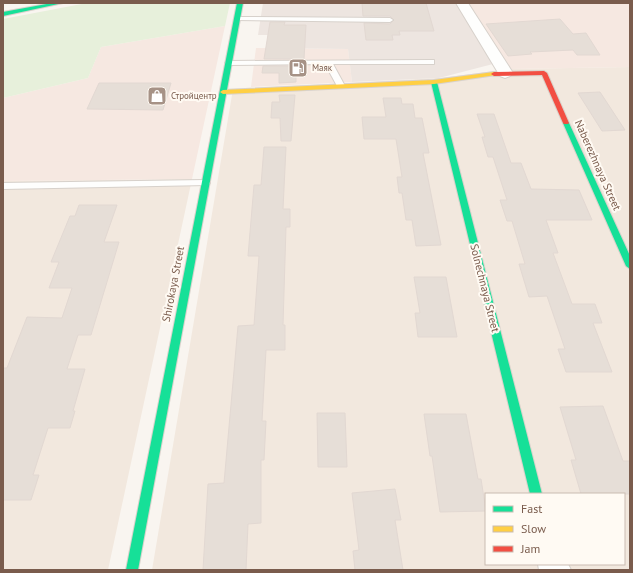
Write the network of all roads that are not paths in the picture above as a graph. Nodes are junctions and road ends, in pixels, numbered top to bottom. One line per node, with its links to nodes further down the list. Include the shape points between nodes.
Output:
1 (60, 3): 4 (street)
2 (462, 3): 10 (street)
3 (241, 4): 5 (street, Shirokaya Street)
4 (3, 14)
5 (237, 19): 6 (lane); 9 (street, Shirokaya Street)
6 (390, 20)
7 (328, 62): 8 (lane); 9 (lane); 12 (lane)
8 (430, 62)
9 (229, 63): 13 (street, Shirokaya Street)
10 (505, 73): 11 (street); 16 (street, Naberezhnaya Street, via 544,73)
11 (434, 82): 12 (street); 17 (street, Solnechnaya Street)
12 (341, 86): 13 (street)
13 (223, 92): 14 (street, Shirokaya Street)
14 (204, 183): 15 (lane); 18 (street, Shirokaya Street)
15 (3, 186)
16 (630, 266)
17 (536, 493)
18 (132, 570)

